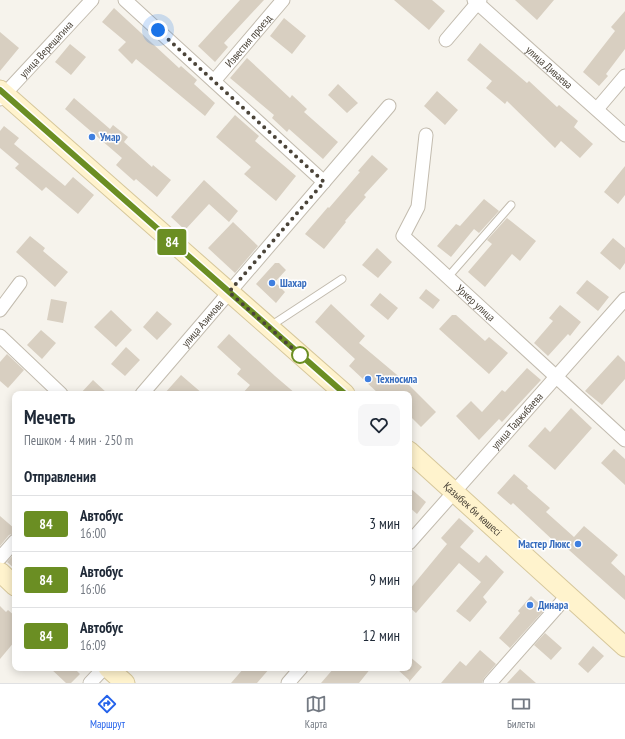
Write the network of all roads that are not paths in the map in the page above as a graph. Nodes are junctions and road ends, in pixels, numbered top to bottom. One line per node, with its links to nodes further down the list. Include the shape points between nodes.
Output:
1 (92, 0): 8 (street, улица Верещагина)
2 (125, 0): 7 (street)
3 (283, 0): 7 (street, Известия проезд)
4 (477, 1): 5 (street); 10 (street, улица Диваева)
5 (446, 40)
6 (625, 76): 10 (street)
7 (214, 81): 13 (street)
8 (2, 94): 18 (main road)
9 (389, 106): 13 (street, улица Азимова)
10 (597, 109): 12 (street, улица Диваева)
11 (426, 135): 15 (street, Уркер улица, via 418,207 404,236)
12 (625, 135)
13 (324, 182): 18 (street, улица Азимова)
14 (511, 205): 15 (lane)
15 (448, 277): 23 (street, Уркер улица)
16 (342, 279): 21 (lane)
17 (20, 283): 20 (street)
18 (229, 292): 21 (main road); 25 (street, улица Азимова)
19 (625, 299): 23 (street, улица Таджибаева)
20 (0, 310)
21 (269, 327): 26 (main road)
22 (0, 336): 24 (street)
23 (556, 376): 27 (street, Уркер улица); 29 (street, улица Таджибаева)
24 (58, 391)
25 (145, 391)
26 (342, 391)
27 (625, 440)
28 (412, 454): 29 (main road, Қазыбек би көшесі)
29 (454, 492): 30 (street, улица Таджибаева); 35 (main road, Қазыбек би көшесі)
30 (412, 540)
31 (12, 544): 32 (street)
32 (0, 558)
33 (0, 572): 34 (main road)
34 (12, 583)
35 (567, 596): 36 (main road, Қазыбек би көшесі); 43 (street)
36 (625, 648)
37 (101, 671): 40 (street)
38 (111, 671): 41 (main road)
39 (298, 671): 42 (street)
40 (90, 683)
41 (124, 683)
42 (288, 683)
43 (490, 683)

